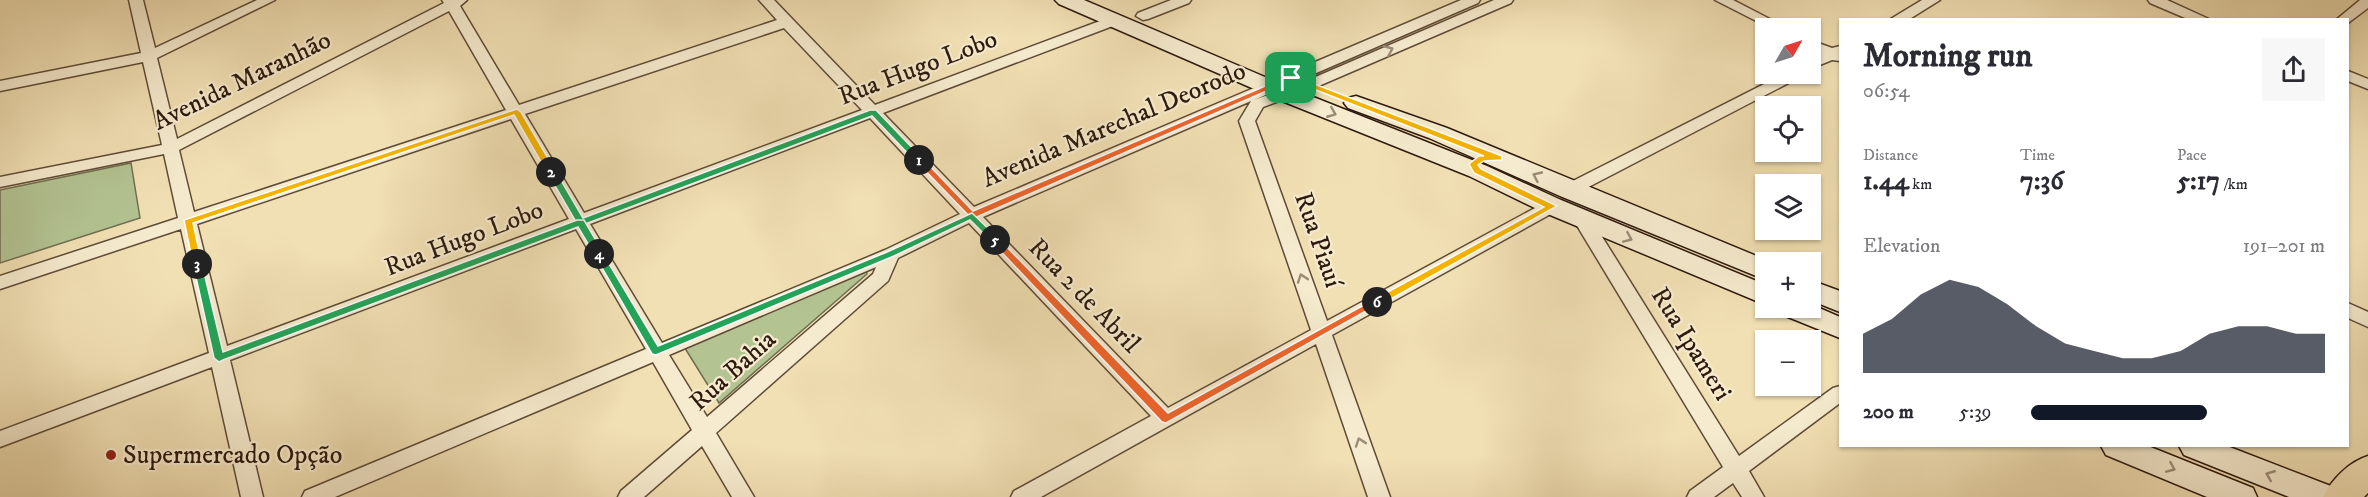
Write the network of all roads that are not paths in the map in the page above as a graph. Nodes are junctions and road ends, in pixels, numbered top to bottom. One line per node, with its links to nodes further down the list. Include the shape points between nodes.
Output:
1 (136, 0): 22 (street)
2 (268, 0): 22 (street)
3 (766, 0): 19 (street, Rua 2 de Abril)
4 (1184, 0): 14 (street)
5 (1473, 0): 28 (street, Avenida Marechal Deorodo)
6 (1506, 0): 28 (street, Avenida Marechal Deorodo, one-way to 6)
7 (1722, 0): 15 (street)
8 (1933, 0): 16 (street)
9 (2154, 0): 17 (street)
10 (1071, 1): 13 (street)
11 (2368, 1): 18 (street)
12 (454, 2): 29 (street); 32 (street, Avenida Maranhão)
13 (1108, 11): 14 (street); 28 (street); 30 (street, Rua Hugo Lobo)
14 (1143, 16): 28 (street)
15 (1759, 18)
16 (1900, 18)
17 (2199, 18)
18 (2346, 18)
19 (787, 22): 29 (street); 30 (street, Rua 2 de Abril)
20 (1821, 48): 21 (street)
21 (1838, 54): 23 (street)
22 (149, 56): 27 (street); 32 (street)
23 (1821, 61)
24 (2349, 76): 26 (street)
25 (1776, 84): 36 (street)
26 (2368, 84)
27 (0, 86)
28 (1282, 90): 31 (street); 37 (street, Avenida Marechal Deorodo); 52 (street, Rua Piauí, one-way to 28, via 1247,121)
29 (517, 112): 39 (street); 40 (street)
30 (873, 112): 37 (street, Rua 2 de Abril); 40 (street, Rua Hugo Lobo)
31 (1430, 141): 33 (street); 34 (street)
32 (171, 148): 35 (street, Avenida Maranhão); 39 (street)
33 (1499, 158): 34 (street, via 1476,161 1473,164); 36 (street, one-way to 33)
34 (1478, 171): 36 (street)
35 (0, 182)
36 (1560, 198): 38 (street); 42 (street); 52 (street)
37 (972, 216): 41 (street, Avenida Marechal Deorodo); 56 (street, Rua 2 de Abril)
38 (1582, 219): 42 (street, one-way to 42); 61 (street, Rua Ipameri)
39 (188, 222): 44 (street); 54 (street)
40 (580, 222): 53 (street); 54 (street, Rua Hugo Lobo)
41 (891, 254): 53 (street, Avenida Marechal Deorodo); 57 (street, Rua Bahia, via 880,277)
42 (1716, 263): 43 (street); 45 (street)
43 (1755, 271)
44 (0, 283)
45 (1755, 289)
46 (1821, 294): 47 (street)
47 (1839, 302)
48 (2349, 310): 50 (street)
49 (1816, 318): 51 (street)
50 (2368, 320)
51 (1839, 328)
52 (1322, 333): 56 (street); 68 (street, Rua Piauí, one-way to 52)
53 (656, 351): 57 (street); 64 (street, Avenida Marechal Deorodo)
54 (219, 358): 58 (street, Rua Hugo Lobo); 63 (street)
55 (1839, 394): 61 (street)
56 (1166, 419): 67 (street)
57 (704, 433): 65 (street, Rua Bahia); 66 (street)
58 (0, 439)
59 (2119, 447): 71 (street, one-way to 71)
60 (2198, 447): 72 (street, one-way to 60)
61 (1736, 469): 69 (street); 70 (street, Rua Ipameri)
62 (2368, 470): 73 (main road)
63 (252, 497)
64 (313, 497)
65 (629, 497)
66 (743, 497)
67 (1022, 497)
68 (1379, 497)
69 (1698, 497)
70 (1753, 497)
71 (2241, 497)
72 (2324, 497)
73 (2341, 497)

